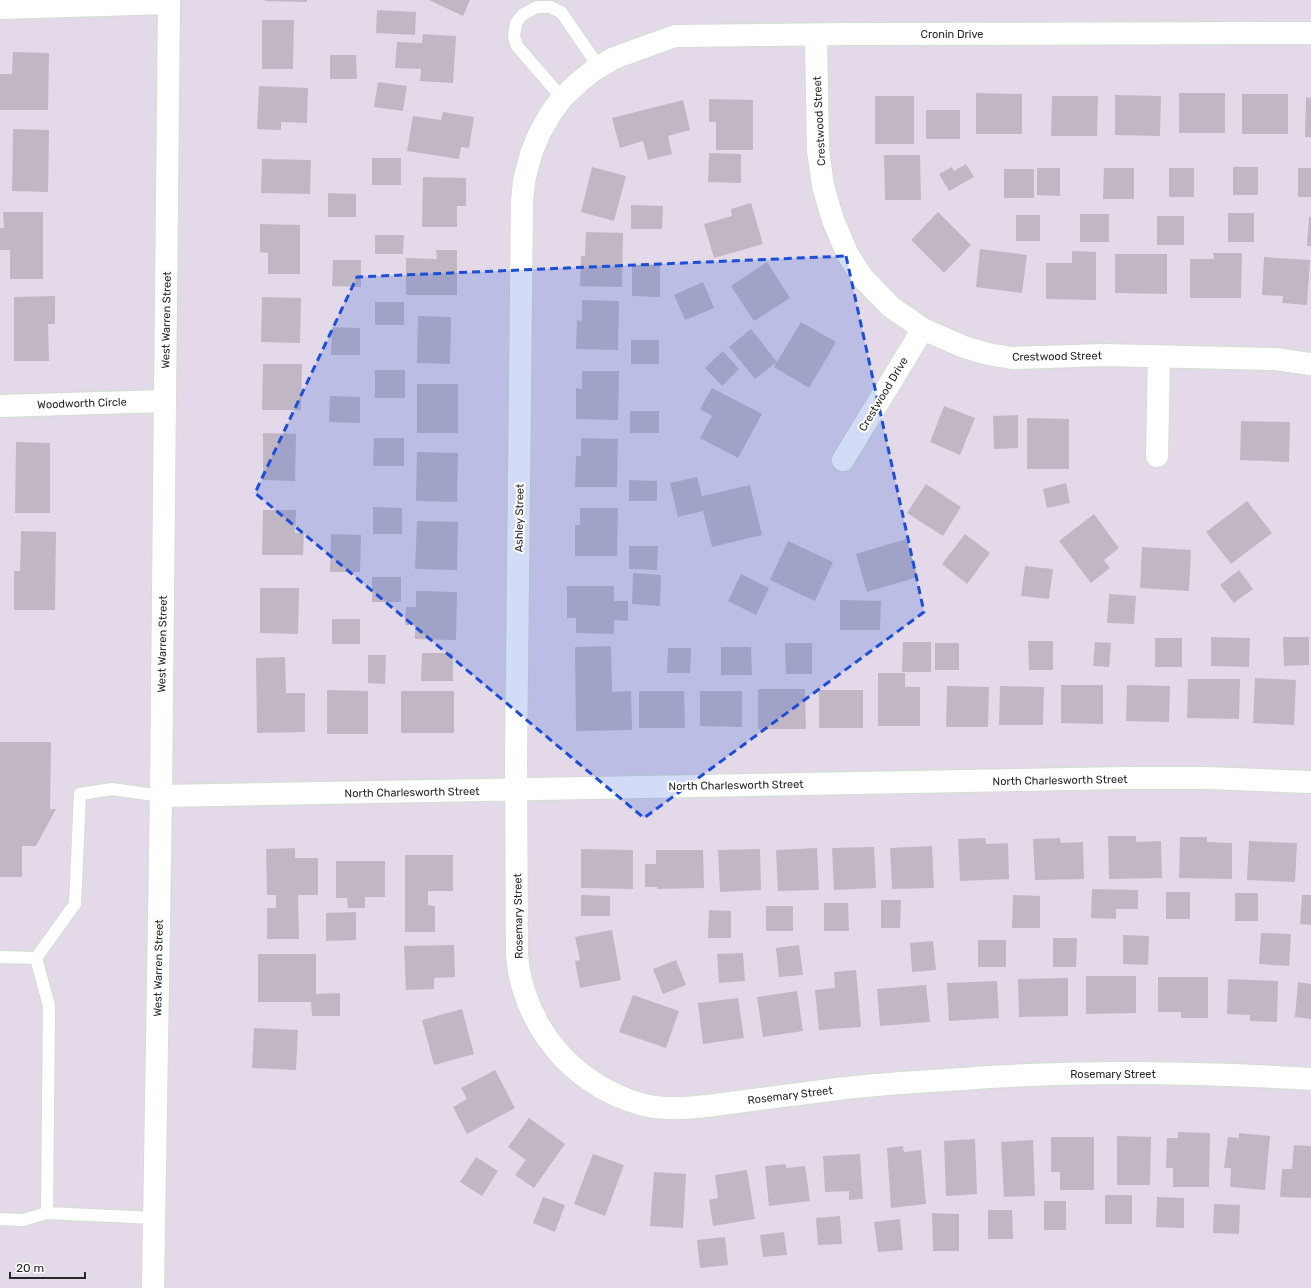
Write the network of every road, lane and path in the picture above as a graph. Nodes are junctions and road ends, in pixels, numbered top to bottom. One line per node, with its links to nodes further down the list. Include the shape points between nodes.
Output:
1 (169, 2): 2 (street); 11 (street, West Warren Street)
2 (0, 8)
3 (1311, 33): 4 (street, Cronin Drive)
4 (816, 35): 5 (street, Cronin Drive, via 675,36 614,58); 8 (street, Crestwood Street, via 818,150 823,186 833,220 847,253 862,277 891,307)
5 (599, 67): 6 (street, Cronin Drive); 6 (lane, via 561,12 550,7 538,7 522,15 516,23 514,36 517,46)
6 (562, 98): 7 (street, Cronin Drive, via 539,134 531,154 524,181)
7 (522, 246): 16 (street, Ashley Street)
8 (923, 329): 9 (street, Crestwood Street, via 964,347 1012,358); 14 (street, Crestwood Drive)
9 (1159, 357): 10 (street, Crestwood Street, via 1275,359); 13 (street)
10 (1311, 364)
11 (165, 401): 12 (street, Woodworth Circle); 17 (street, West Warren Street)
12 (0, 406)
13 (1157, 456)
14 (843, 460)
15 (1311, 782): 16 (street, North Charlesworth Street, via 1128,778)
16 (517, 790): 17 (street, North Charlesworth Street); 20 (street, Rosemary Street, via 517,954 527,1002 544,1034 571,1066 606,1090 638,1104 668,1108 698,1107 834,1090 965,1079 1085,1073)
17 (160, 796): 19 (lane, via 112,789 80,794 75,904); 22 (street, West Warren Street)
18 (0, 957): 19 (lane)
19 (36, 958): 21 (lane, via 49,1006)
20 (1311, 1079)
21 (47, 1213): 22 (lane); 23 (lane, via 23,1220)
22 (154, 1218): 24 (street, West Warren Street)
23 (0, 1219)
24 (153, 1288)

